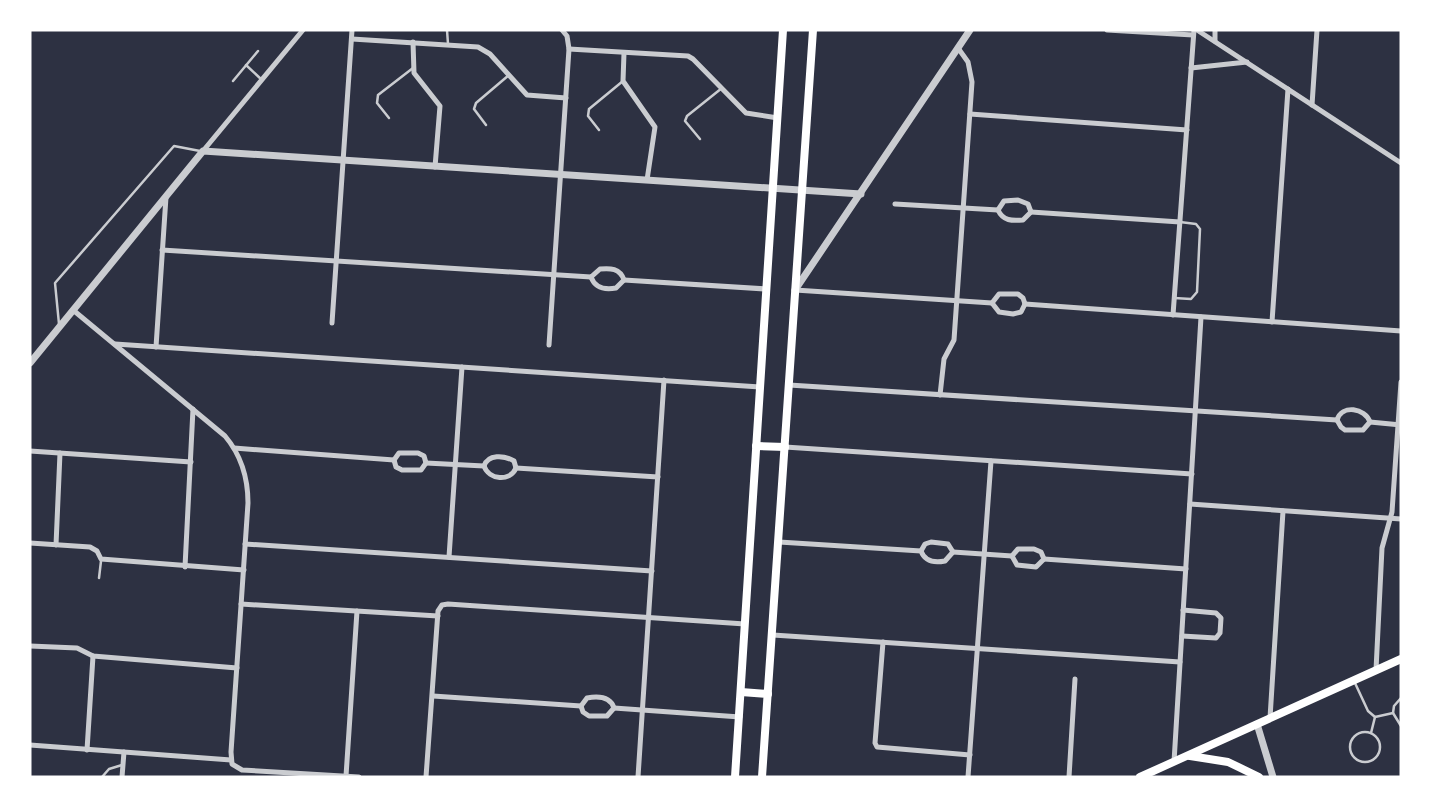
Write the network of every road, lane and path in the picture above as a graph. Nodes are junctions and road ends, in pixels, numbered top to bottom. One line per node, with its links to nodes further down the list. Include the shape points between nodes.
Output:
1 (303, 30): 25 (street)
2 (352, 30): 12 (street)
3 (447, 30): 15 (lane)
4 (562, 30): 17 (street)
5 (783, 30): 34 (main road)
6 (813, 30): 46 (main road)
7 (970, 30): 16 (street)
8 (1107, 30): 11 (street)
9 (1216, 30): 13 (street)
10 (1317, 30): 31 (street)
11 (1195, 32): 13 (street); 23 (street)
12 (352, 38): 14 (street); 40 (street)
13 (1215, 41): 20 (street)
14 (413, 42): 15 (street); 22 (street)
15 (448, 44): 24 (street, via 483,49)
16 (958, 48): 32 (street, via 972,75); 47 (street)
17 (569, 49): 19 (street); 30 (street)
18 (258, 51): 21 (lane)
19 (624, 53): 27 (street); 28 (street, via 692,58)
20 (1247, 62): 23 (street); 29 (street)
21 (246, 65): 25 (lane); 26 (lane)
22 (412, 68): 33 (lane, via 378,95 377,103); 42 (street, via 440,106)
23 (1191, 68): 37 (street)
24 (509, 75): 30 (street, via 527,95); 35 (lane, via 476,103 476,115)
25 (262, 80): 39 (street)
26 (233, 81)
27 (623, 81): 36 (lane, via 589,109 588,116); 44 (street, via 655,127)
28 (722, 88): 34 (street, via 747,113); 38 (lane, via 685,121)
29 (1288, 89): 31 (street); 68 (street)
30 (566, 98): 43 (street)
31 (1312, 105): 41 (street)
32 (970, 114): 37 (street); 50 (street)
33 (389, 118)
34 (778, 118): 45 (main road)
35 (486, 125)
36 (599, 130)
37 (1186, 130): 53 (street)
38 (700, 139)
39 (203, 151): 40 (street); 48 (street); 70 (lane, via 174,146 55,283)
40 (343, 160): 42 (street); 55 (street)
41 (1401, 163)
42 (435, 167): 43 (street)
43 (561, 175): 44 (street); 56 (street)
44 (648, 180): 45 (street)
45 (773, 189): 46 (street); 59 (main road)
46 (802, 190): 47 (street); 60 (main road)
47 (861, 194): 60 (street)
48 (166, 197): 54 (street); 65 (street)
49 (895, 204): 50 (street)
50 (963, 207): 51 (street); 62 (street)
51 (998, 210): 52 (street, via 1010,220 1023,220); 52 (street, via 1004,201 1018,200 1028,204)
52 (1031, 212): 53 (street)
53 (1180, 222): 61 (street); 61 (lane, via 1200,229 1197,292 1192,299)
54 (162, 250): 55 (street); 74 (street)
55 (336, 261): 56 (street); 69 (street)
56 (554, 275): 57 (street); 73 (street)
57 (591, 277): 58 (street, via 604,268 617,270); 58 (street, via 607,289 620,286)
58 (624, 279): 59 (street)
59 (766, 289): 80 (main road)
60 (795, 290): 62 (street); 79 (main road)
61 (1174, 298): 66 (street)
62 (957, 300): 63 (street); 81 (street, via 954,340 944,359)
63 (992, 303): 64 (street, via 999,294 1015,294); 64 (street, via 999,312 1013,314 1021,312)
64 (1025, 304): 66 (street)
65 (73, 310): 70 (street); 72 (street)
66 (1173, 315): 67 (street)
67 (1201, 317): 68 (street); 83 (street)
68 (1272, 322): 71 (street)
69 (332, 323)
70 (59, 327): 75 (street)
71 (1401, 331)
72 (115, 344): 74 (street); 82 (street)
73 (549, 345)
74 (156, 347): 76 (street)
75 (30, 363)
76 (462, 367): 77 (street); 96 (street)
77 (664, 380): 80 (street); 100 (street)
78 (1401, 382): 86 (street)
79 (789, 385): 81 (street); 88 (main road)
80 (760, 387): 87 (main road)
81 (940, 395): 83 (street)
82 (193, 409): 89 (street); 94 (street)
83 (1196, 411): 84 (street); 99 (street)
84 (1337, 421): 85 (street, via 1348,430 1363,430); 85 (street, via 1344,411 1359,411)
85 (1370, 422): 86 (street)
86 (1400, 424): 103 (street)
87 (756, 446): 88 (main road); 126 (main road)
88 (785, 447): 93 (street); 105 (main road)
89 (234, 448): 92 (street); 107 (street, via 247,482)
90 (30, 451): 91 (street)
91 (60, 453): 94 (street); 108 (street)
92 (394, 460): 95 (street, via 399,453 418,453); 95 (street, via 402,470 421,470)
93 (991, 461): 99 (street); 111 (street)
94 (191, 462): 116 (street)
95 (426, 463): 96 (street)
96 (456, 464): 97 (street); 113 (street)
97 (484, 466): 98 (street, via 492,476 507,477); 98 (street, via 492,457 508,458)
98 (516, 468): 100 (street)
99 (1192, 474): 101 (street)
100 (658, 477): 119 (street)
101 (1190, 504): 102 (street); 117 (street)
102 (1283, 511): 103 (street); 149 (street)
103 (1391, 518): 104 (street); 136 (street, via 1382,548)
104 (1401, 519)
105 (779, 542): 109 (street); 127 (main road)
106 (30, 543): 108 (street)
107 (245, 544): 113 (street); 118 (street)
108 (57, 545): 114 (street, via 90,547)
109 (921, 551): 110 (street, via 936,562 945,561); 110 (street, via 931,542 948,544)
110 (953, 552): 111 (street)
111 (984, 554): 112 (street); 131 (street)
112 (1012, 556): 115 (street, via 1017,549 1034,549); 115 (street, via 1024,567 1036,567)
113 (449, 557): 119 (street)
114 (101, 559): 116 (street); 120 (lane)
115 (1044, 559): 117 (street)
116 (185, 567): 118 (street)
117 (1186, 569): 122 (street)
118 (243, 570): 121 (street)
119 (652, 571): 125 (street)
120 (99, 578)
121 (242, 604): 123 (street); 135 (street)
122 (1183, 610): 128 (street); 128 (street, via 1216,613 1221,618 1216,638)
123 (356, 611): 124 (street); 162 (street)
124 (438, 616): 125 (street, via 440,608 448,604); 141 (street)
125 (649, 617): 126 (street); 145 (street)
126 (745, 624): 139 (main road)
127 (773, 635): 129 (street); 140 (main road)
128 (1182, 636): 134 (street)
129 (883, 642): 131 (street); 156 (street, via 877,747)
130 (30, 646): 132 (street, via 77,649)
131 (977, 648): 134 (street); 156 (street)
132 (93, 656): 135 (street); 154 (street)
133 (1401, 659): 136 (main road)
134 (1180, 662): 159 (street)
135 (237, 668): 158 (street)
136 (1376, 670): 138 (main road)
137 (1075, 679): 171 (street)
138 (1353, 680): 148 (lane, via 1368,711); 149 (main road)
139 (741, 692): 140 (main road); 147 (main road)
140 (768, 694): 169 (main road)
141 (433, 695): 143 (street); 166 (street)
142 (1401, 698): 146 (lane)
143 (581, 706): 144 (street, via 589,716 607,716); 144 (street, via 587,698 604,698)
144 (614, 708): 145 (street)
145 (643, 710): 147 (street); 167 (street)
146 (1393, 713): 148 (lane); 151 (lane)
147 (740, 717): 168 (main road)
148 (1376, 717): 152 (lane)
149 (1270, 719): 150 (main road)
150 (1257, 724): 157 (main road); 174 (street)
151 (1401, 726)
152 (1371, 733): 152 (lane, via 1356,735 1350,744 1351,754 1359,761 1369,762 1380,750)
153 (30, 746): 154 (street)
154 (87, 750): 155 (street)
155 (124, 752): 158 (street); 160 (street)
156 (970, 755): 170 (street)
157 (1186, 756): 159 (main road); 173 (main road, via 1228,762)
158 (231, 760): 161 (street, via 242,770)
159 (1174, 762): 172 (main road)
160 (123, 765): 163 (lane); 164 (street)
161 (333, 776): 162 (street)
162 (346, 776): 165 (street)
163 (102, 777)
164 (122, 777)
165 (359, 777)
166 (426, 777)
167 (638, 777)
168 (735, 777)
169 (762, 777)
170 (968, 777)
171 (1069, 777)
172 (1140, 777)
173 (1259, 777)
174 (1273, 777)

